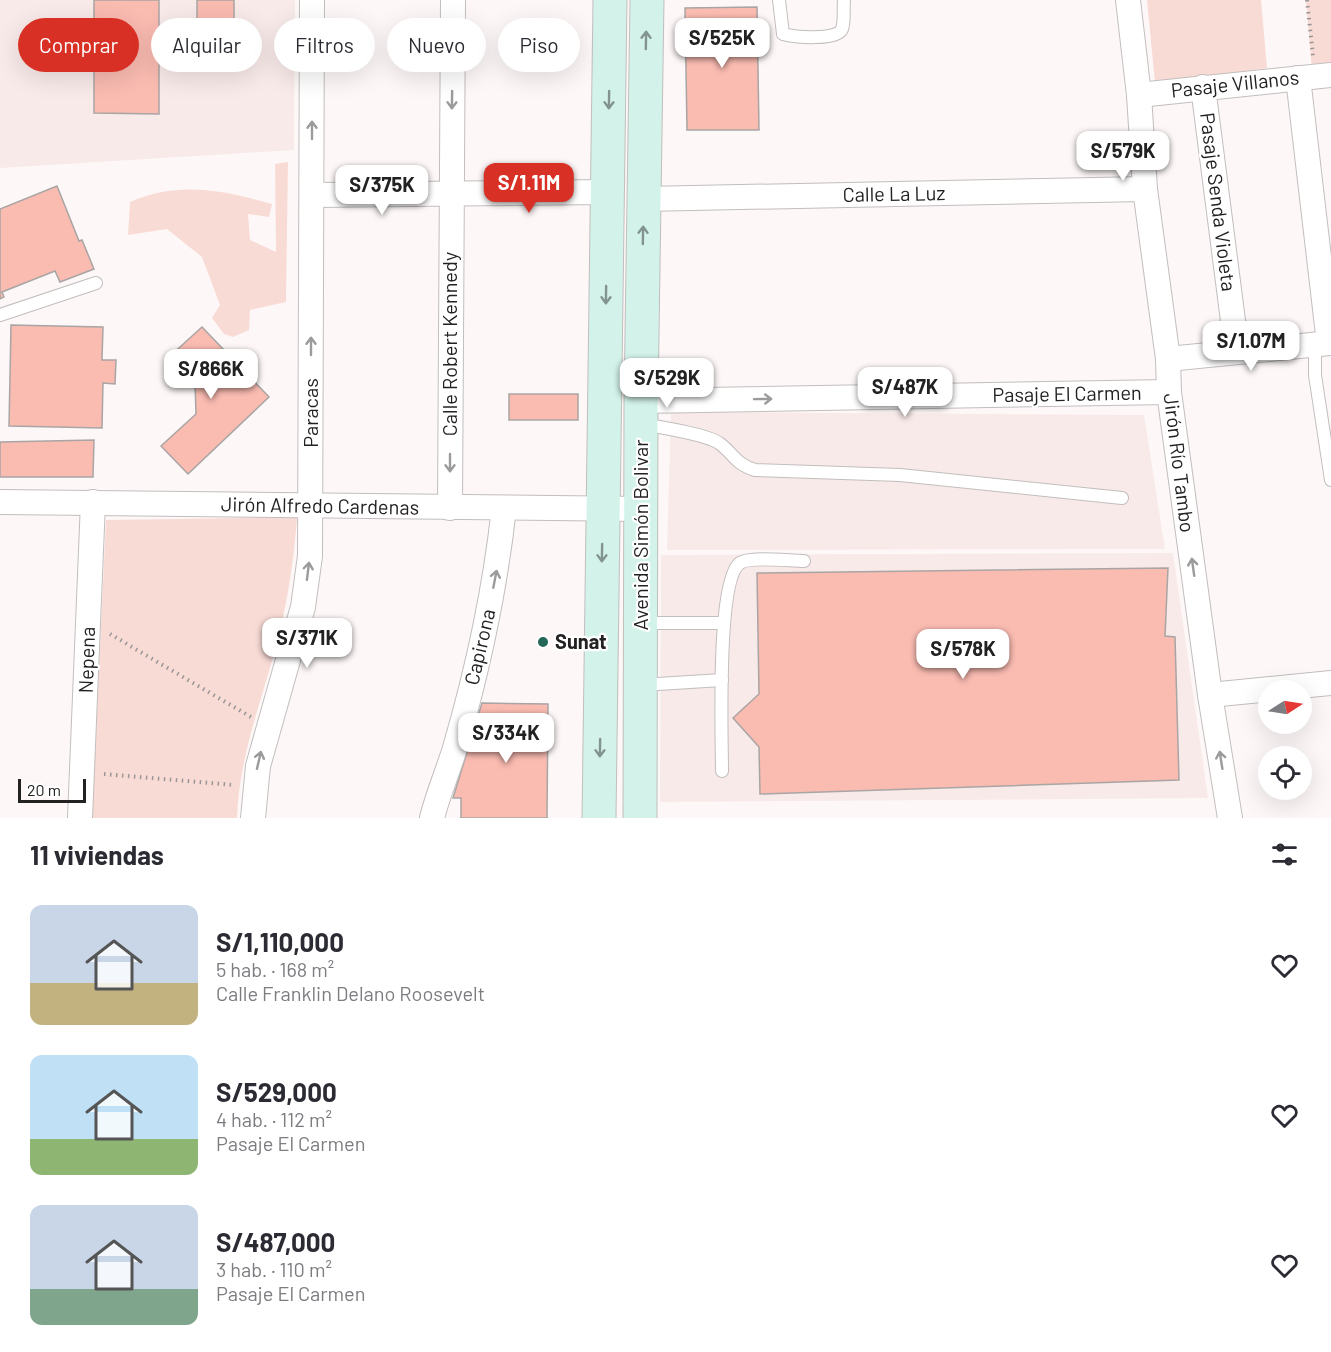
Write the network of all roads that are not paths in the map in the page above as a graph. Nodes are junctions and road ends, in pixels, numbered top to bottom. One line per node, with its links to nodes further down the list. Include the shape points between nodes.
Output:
1 (312, 0): 15 (street, Paracas, one-way to 1)
2 (453, 0): 14 (street, Calle Robert Kennedy, one-way to 14)
3 (610, 0): 13 (main road, Avenida Simón Bolivar, one-way to 13)
4 (647, 0): 5 (street); 16 (main road, Avenida Simón Bolivar, one-way to 4)
5 (661, 0)
6 (778, 0): 7 (lane, via 783,34 829,37 842,28)
7 (844, 0)
8 (1128, 0): 11 (street, Jirón Río Tambo)
9 (1314, 73): 10 (street, Pasaje Villanos); 19 (street)
10 (1203, 87): 11 (street, Pasaje Villanos); 20 (street, Pasaje Senda Violeta)
11 (1139, 95): 12 (street, Jirón Río Tambo)
12 (1145, 189): 16 (street, Calle La Luz); 21 (street, Jirón Río Tambo)
13 (607, 192): 14 (street); 31 (main road, Avenida Simón Bolivar, one-way to 31)
14 (451, 194): 15 (street); 29 (street, Calle Robert Kennedy, one-way to 29)
15 (312, 195): 28 (street, Paracas, one-way to 15)
16 (644, 199): 23 (main road, Avenida Simón Bolivar, one-way to 16)
17 (96, 283): 18 (lane)
18 (0, 315)
19 (1325, 344): 20 (street); 24 (lane, via 1316,375)
20 (1237, 352): 21 (street)
21 (1168, 359): 22 (street, Jirón Río Tambo)
22 (1169, 392): 23 (street, Pasaje El Carmen, one-way to 22); 39 (street, Jirón Río Tambo, one-way to 22)
23 (641, 413): 25 (lane, via 665,428 718,442 742,466 755,470 900,475); 32 (main road, Avenida Simón Bolivar)
24 (1331, 480)
25 (1122, 498)
26 (0, 502): 27 (street, Jirón Alfredo Cardenas)
27 (93, 502): 28 (street, Jirón Alfredo Cardenas); 41 (street, Nepena)
28 (312, 507): 29 (street, Jirón Alfredo Cardenas); 42 (street, Paracas, one-way to 28, via 267,727 303,608)
29 (450, 508): 30 (street, Jirón Alfredo Cardenas)
30 (504, 508): 31 (street, Jirón Alfredo Cardenas); 43 (street, Capirona, one-way to 30, via 484,629 496,575)
31 (603, 509): 32 (street, Jirón Alfredo Cardenas); 44 (main road, Avenida Simón Bolivar, one-way to 44)
32 (641, 509): 34 (main road, Avenida Simón Bolivar)
33 (804, 561): 35 (lane, via 740,563 731,574)
34 (640, 623): 35 (lane); 38 (main road, Avenida Simón Bolivar)
35 (723, 623): 36 (lane)
36 (722, 680): 38 (lane); 40 (lane)
37 (1331, 683): 39 (street)
38 (640, 685): 45 (main road, Avenida Simón Bolivar)
39 (1210, 695): 46 (street, Jirón Río Tambo, one-way to 39)
40 (722, 771)
41 (80, 818)
42 (253, 818)
43 (432, 818)
44 (599, 818)
45 (640, 818)
46 (1230, 818)

